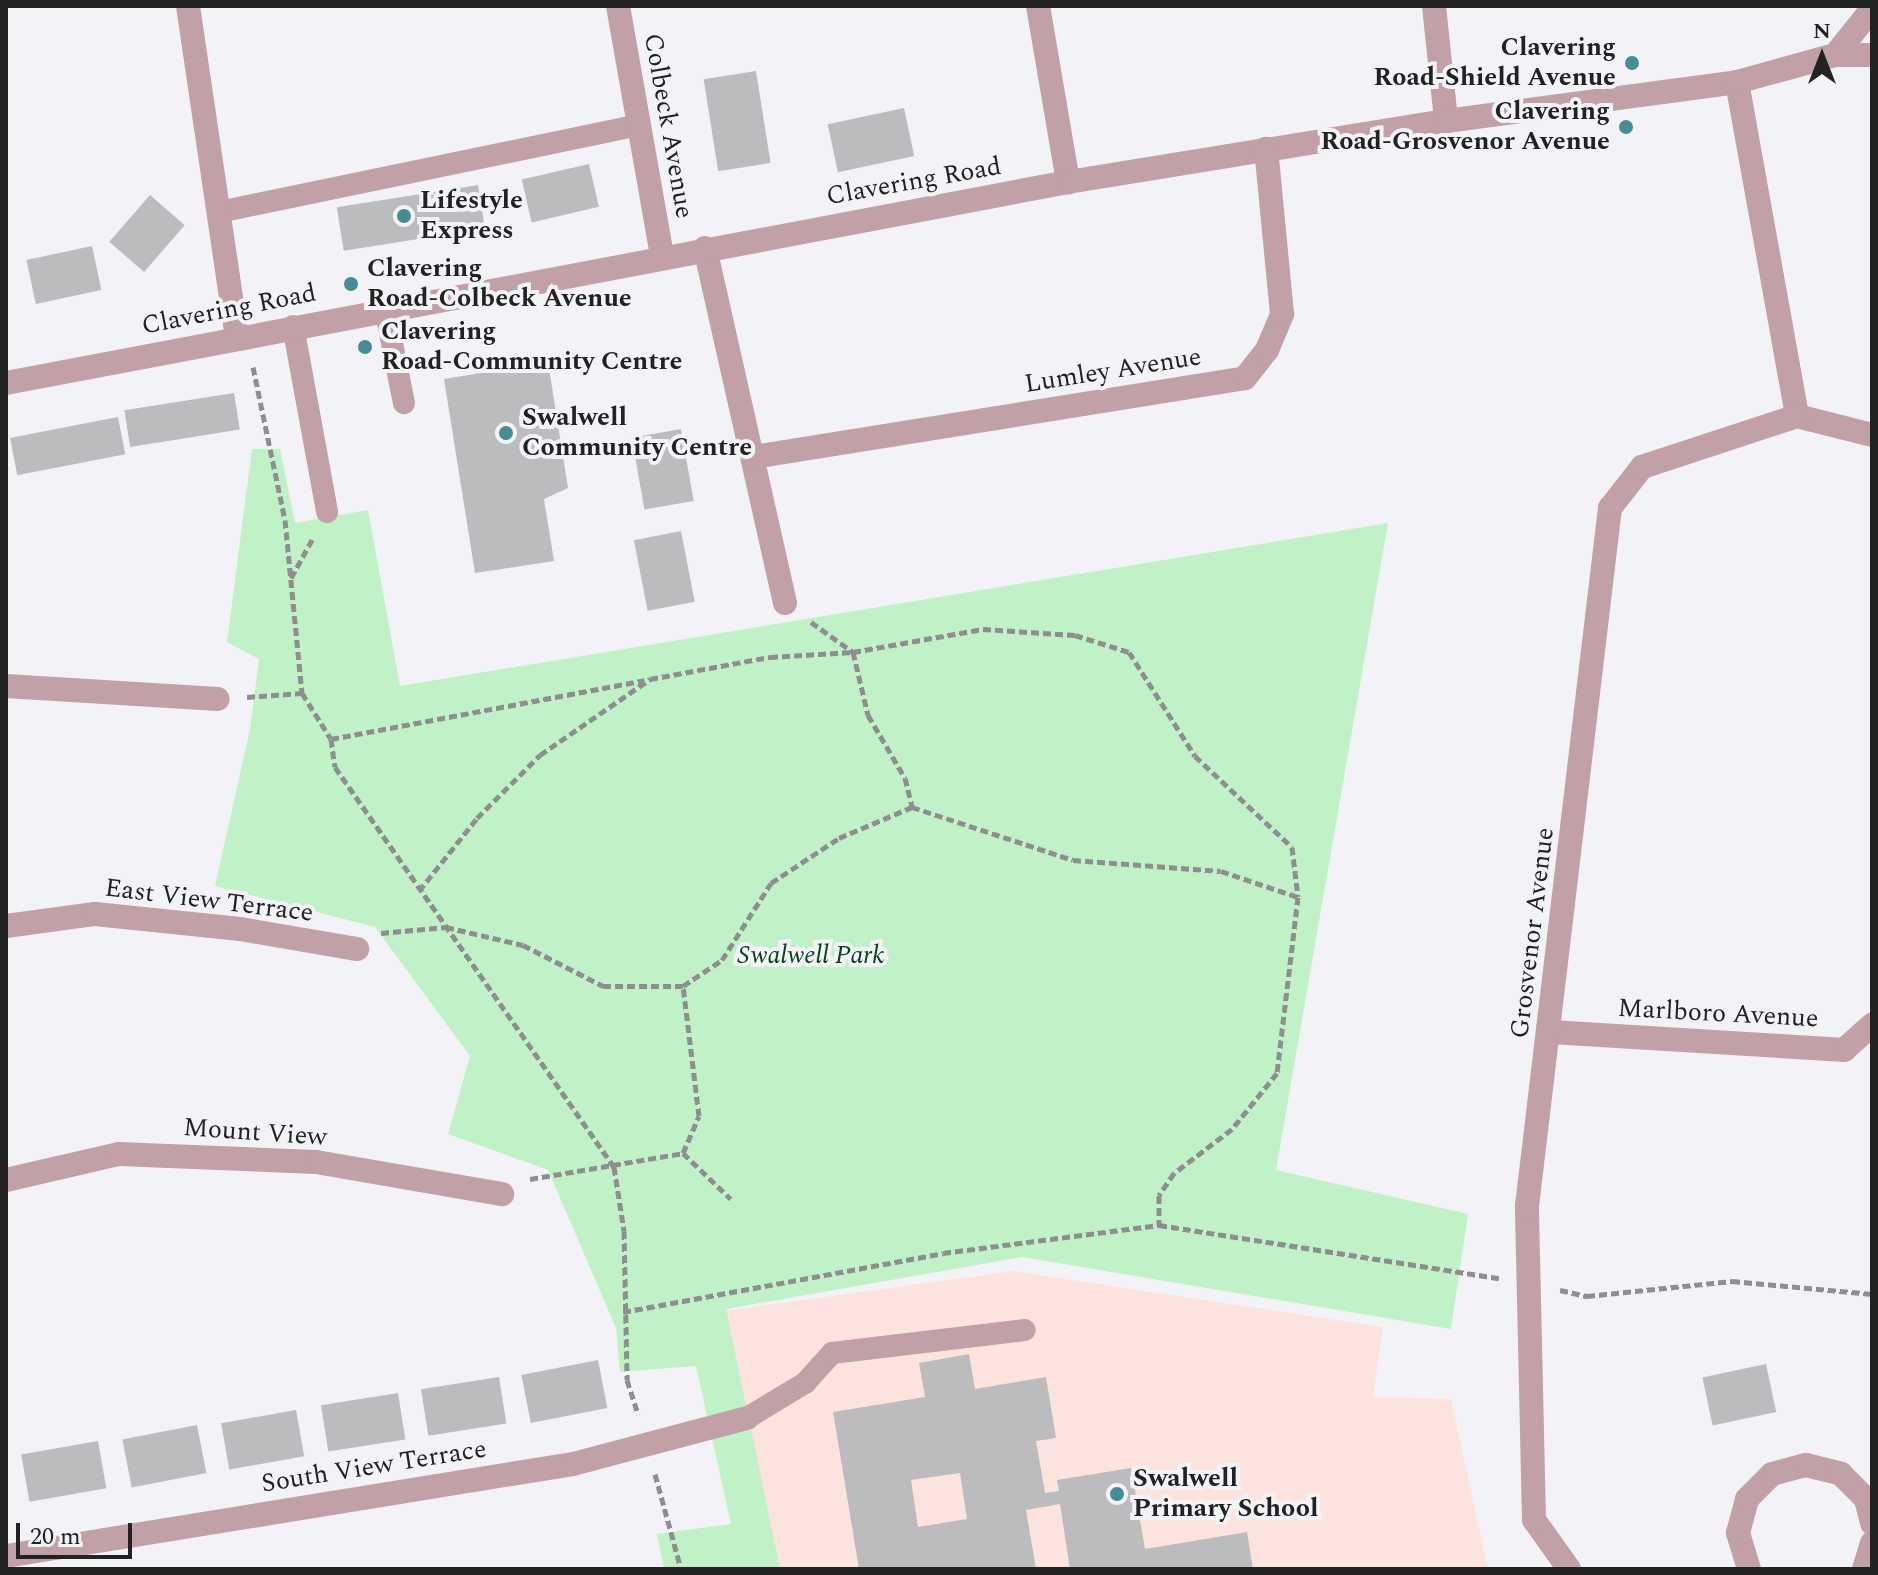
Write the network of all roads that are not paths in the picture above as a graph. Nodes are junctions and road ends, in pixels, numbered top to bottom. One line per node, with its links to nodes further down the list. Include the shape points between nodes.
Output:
1 (188, 6): 13 (street)
2 (618, 6): 10 (street, Colbeck Avenue)
3 (1038, 6): 12 (street)
4 (1434, 6): 9 (street)
5 (1872, 9): 6 (street)
6 (1835, 55): 7 (street, Clavering Road); 8 (street, Clavering Road)
7 (1872, 55)
8 (1737, 82): 9 (street, Clavering Road); 21 (street)
9 (1446, 121): 11 (street, Clavering Road)
10 (639, 125): 13 (lane); 15 (street, Colbeck Avenue)
11 (1266, 149): 12 (street, Clavering Road); 23 (street, Lumley Avenue, via 1282,314 1267,350 1245,378)
12 (1068, 182): 14 (street, Clavering Road)
13 (219, 212): 18 (street)
14 (705, 248): 15 (street, Clavering Road); 23 (street)
15 (662, 256): 16 (street, Clavering Road)
16 (385, 308): 17 (street, Clavering Road); 20 (lane)
17 (293, 326): 18 (street, Clavering Road); 24 (lane)
18 (237, 336): 19 (street, Clavering Road)
19 (6, 383)
20 (404, 403)
21 (1797, 416): 22 (street); 31 (street, Grosvenor Avenue, via 1642,467 1610,508)
22 (1872, 435)
23 (753, 457): 25 (street)
24 (327, 512)
25 (785, 603)
26 (6, 686): 27 (street)
27 (218, 699)
28 (6, 926): 29 (street, East View Terrace, via 95,914)
29 (357, 949)
30 (1872, 1025): 31 (street, Marlboro Avenue, via 1844,1050)
31 (1551, 1032): 40 (street, Grosvenor Avenue, via 1527,1206 1534,1520)
32 (6, 1180): 33 (street, Mount View, via 119,1154 316,1162)
33 (502, 1194)
34 (1025, 1330): 35 (lane, via 832,1353 805,1383)
35 (747, 1418): 38 (street, South View Terrace, via 573,1464)
36 (1872, 1523): 39 (street, via 1866,1499 1841,1474 1806,1465 1772,1474 1747,1499 1738,1533)
37 (1872, 1543): 41 (street)
38 (6, 1556)
39 (1744, 1568)
40 (1569, 1569)
41 (1864, 1569)

